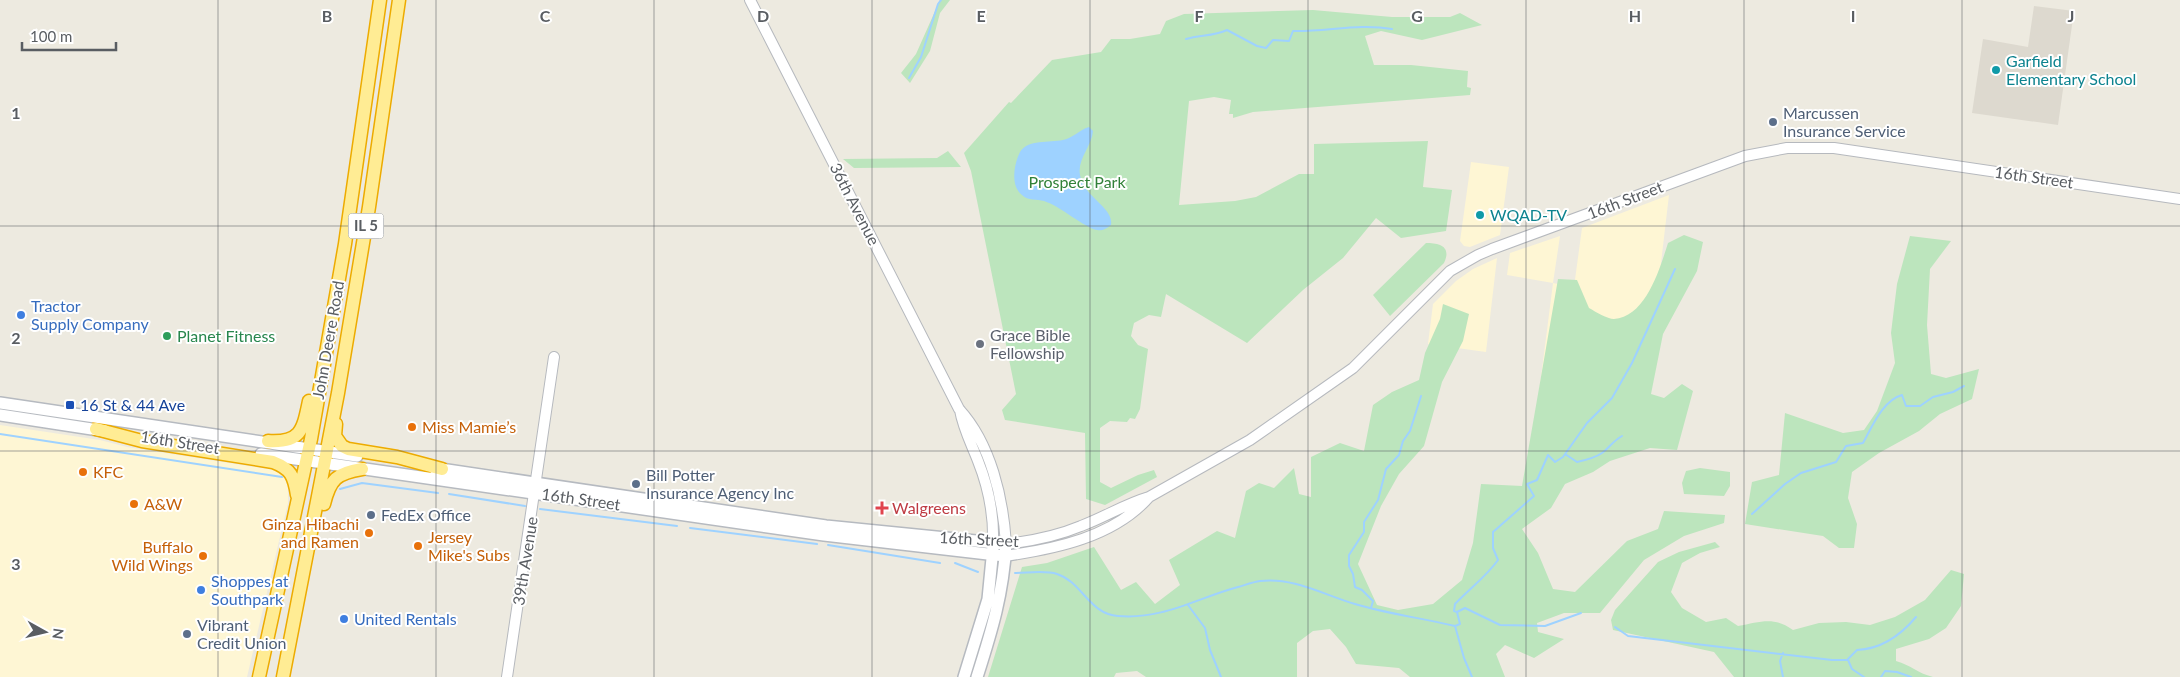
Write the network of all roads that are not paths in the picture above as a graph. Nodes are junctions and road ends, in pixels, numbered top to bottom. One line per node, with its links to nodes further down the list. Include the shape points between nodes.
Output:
1 (380, 0): 5 (highway, John Deere Road / IL 5)
2 (399, 0): 7 (highway, John Deere Road / IL 5)
3 (750, 0): 9 (street, 36th Avenue)
4 (2180, 199): 19 (street, 16th Street, via 1834,148 1787,148 1745,156 1462,263 1436,283 1353,368 1250,440)
5 (334, 312): 12 (highway, via 319,350 301,431 283,442); 13 (highway, John Deere Road / IL 5)
6 (554, 357): 18 (street, 39th Avenue)
7 (338, 393): 14 (highway, John Deere Road / IL 5); 17 (highway, via 335,436 342,446)
8 (0, 403): 12 (main road, 16th Street)
9 (959, 409): 21 (street, 36th Avenue, via 969,419 991,466); 23 (street, 36th Avenue, via 962,425 985,482 992,523)
10 (0, 415): 11 (main road, 16th Street)
11 (96, 429): 15 (main road, 16th Street); 20 (highway, via 142,441 273,462 294,476)
12 (268, 442): 13 (main road, 16th Street)
13 (309, 448): 14 (main road, 16th Street); 15 (highway, John Deere Road / IL 5)
14 (325, 457): 15 (main road, 16th Street); 16 (main road, 16th Street); 17 (main road, 16th Street); 27 (highway, John Deere Road / IL 5)
15 (307, 461): 20 (highway, John Deere Road / IL 5)
16 (362, 469): 18 (main road, 16th Street); 27 (highway, via 339,476 328,488)
17 (442, 469): 18 (main road, 16th Street)
18 (536, 487): 23 (main road, 16th Street); 24 (main road, 16th Street, via 824,535); 30 (street, 39th Avenue)
19 (1149, 497): 22 (street, 16th Street); 25 (street, 16th Street, via 1138,510 1081,540 1030,553)
20 (298, 499): 28 (highway, John Deere Road / IL 5)
21 (1004, 519): 22 (street, via 1010,531 1020,538); 25 (street, 36th Avenue)
22 (1052, 536): 25 (street, 16th Street)
23 (992, 549): 24 (main road, 16th Street); 25 (main road, 16th Street); 26 (main road, 36th Avenue)
24 (950, 550): 26 (main road, via 983,564)
25 (1005, 550): 32 (main road, 36th Avenue, via 998,612)
26 (990, 586): 31 (main road, 36th Avenue, via 986,611)
27 (290, 645): 29 (highway, John Deere Road / IL 5)
28 (259, 677)
29 (283, 677)
30 (507, 677)
31 (964, 677)
32 (977, 677)

